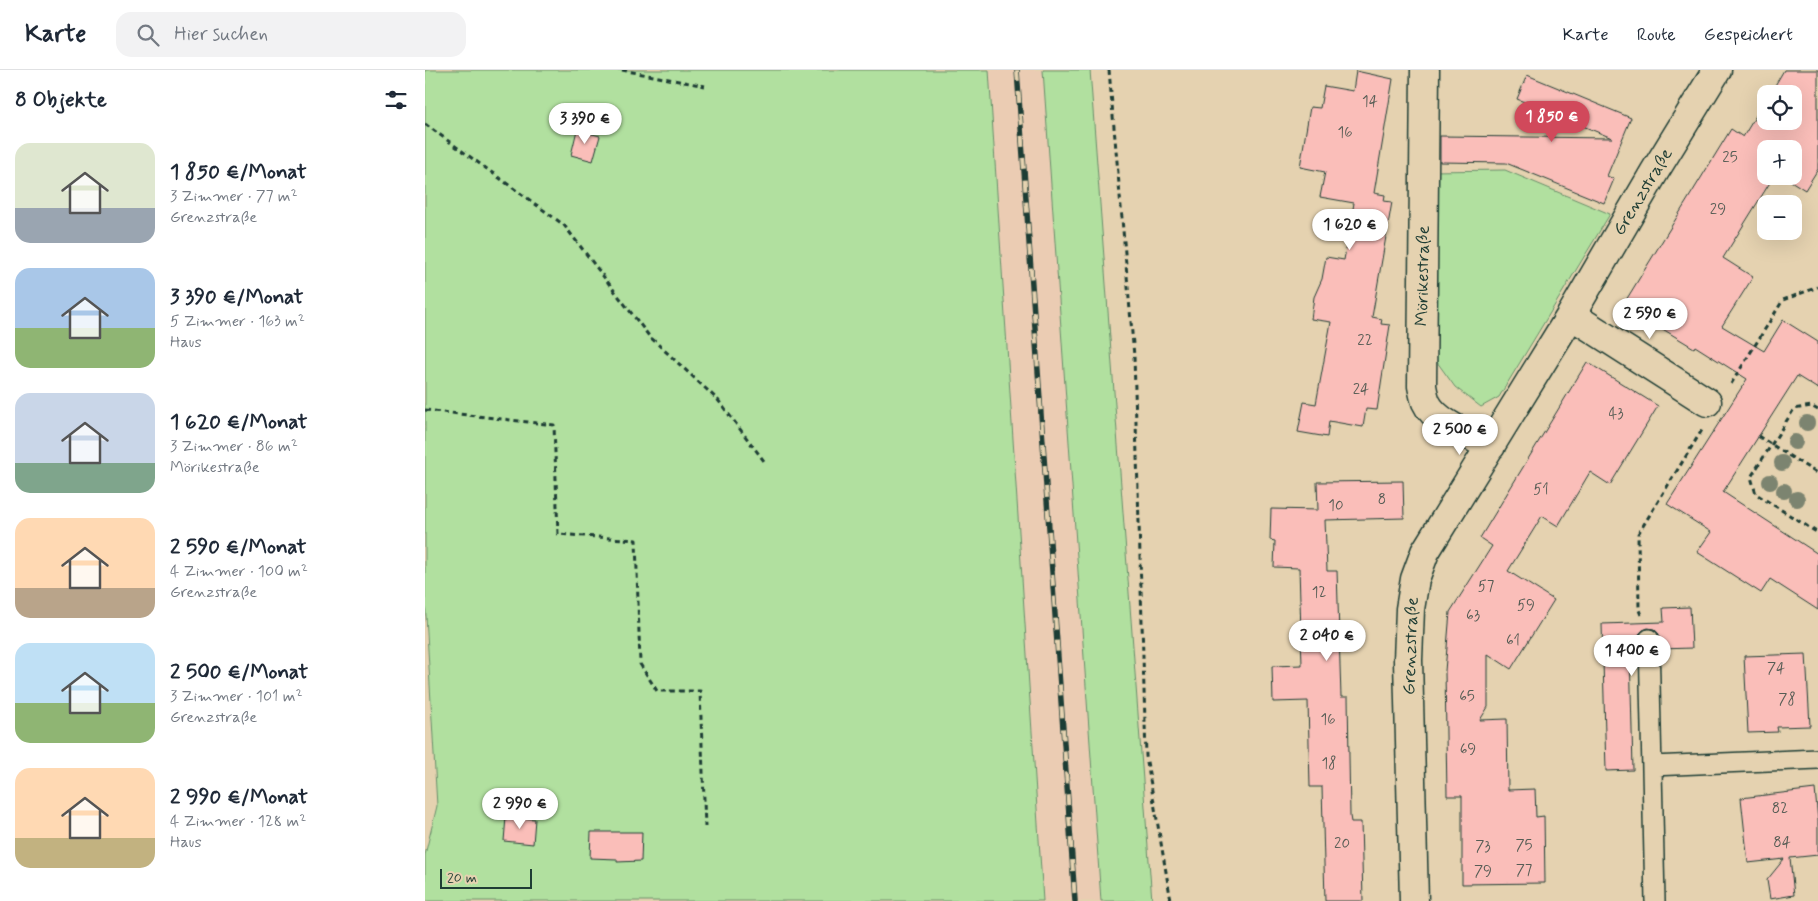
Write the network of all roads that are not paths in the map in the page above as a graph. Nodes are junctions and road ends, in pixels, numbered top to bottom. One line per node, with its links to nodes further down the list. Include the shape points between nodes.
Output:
1 (1425, 70): 5 (street, Mörikestraße, via 1422,386 1433,414)
2 (1717, 70): 3 (street, Grenzstraße)
3 (1571, 315): 4 (street); 5 (street, Grenzstraße)
4 (1707, 402)
5 (1491, 446): 9 (street, Grenzstraße, via 1425,552 1415,579 1408,660)
6 (1649, 639): 8 (lane)
7 (1818, 759): 8 (lane)
8 (1652, 766): 10 (lane)
9 (1414, 901)
10 (1655, 901)

